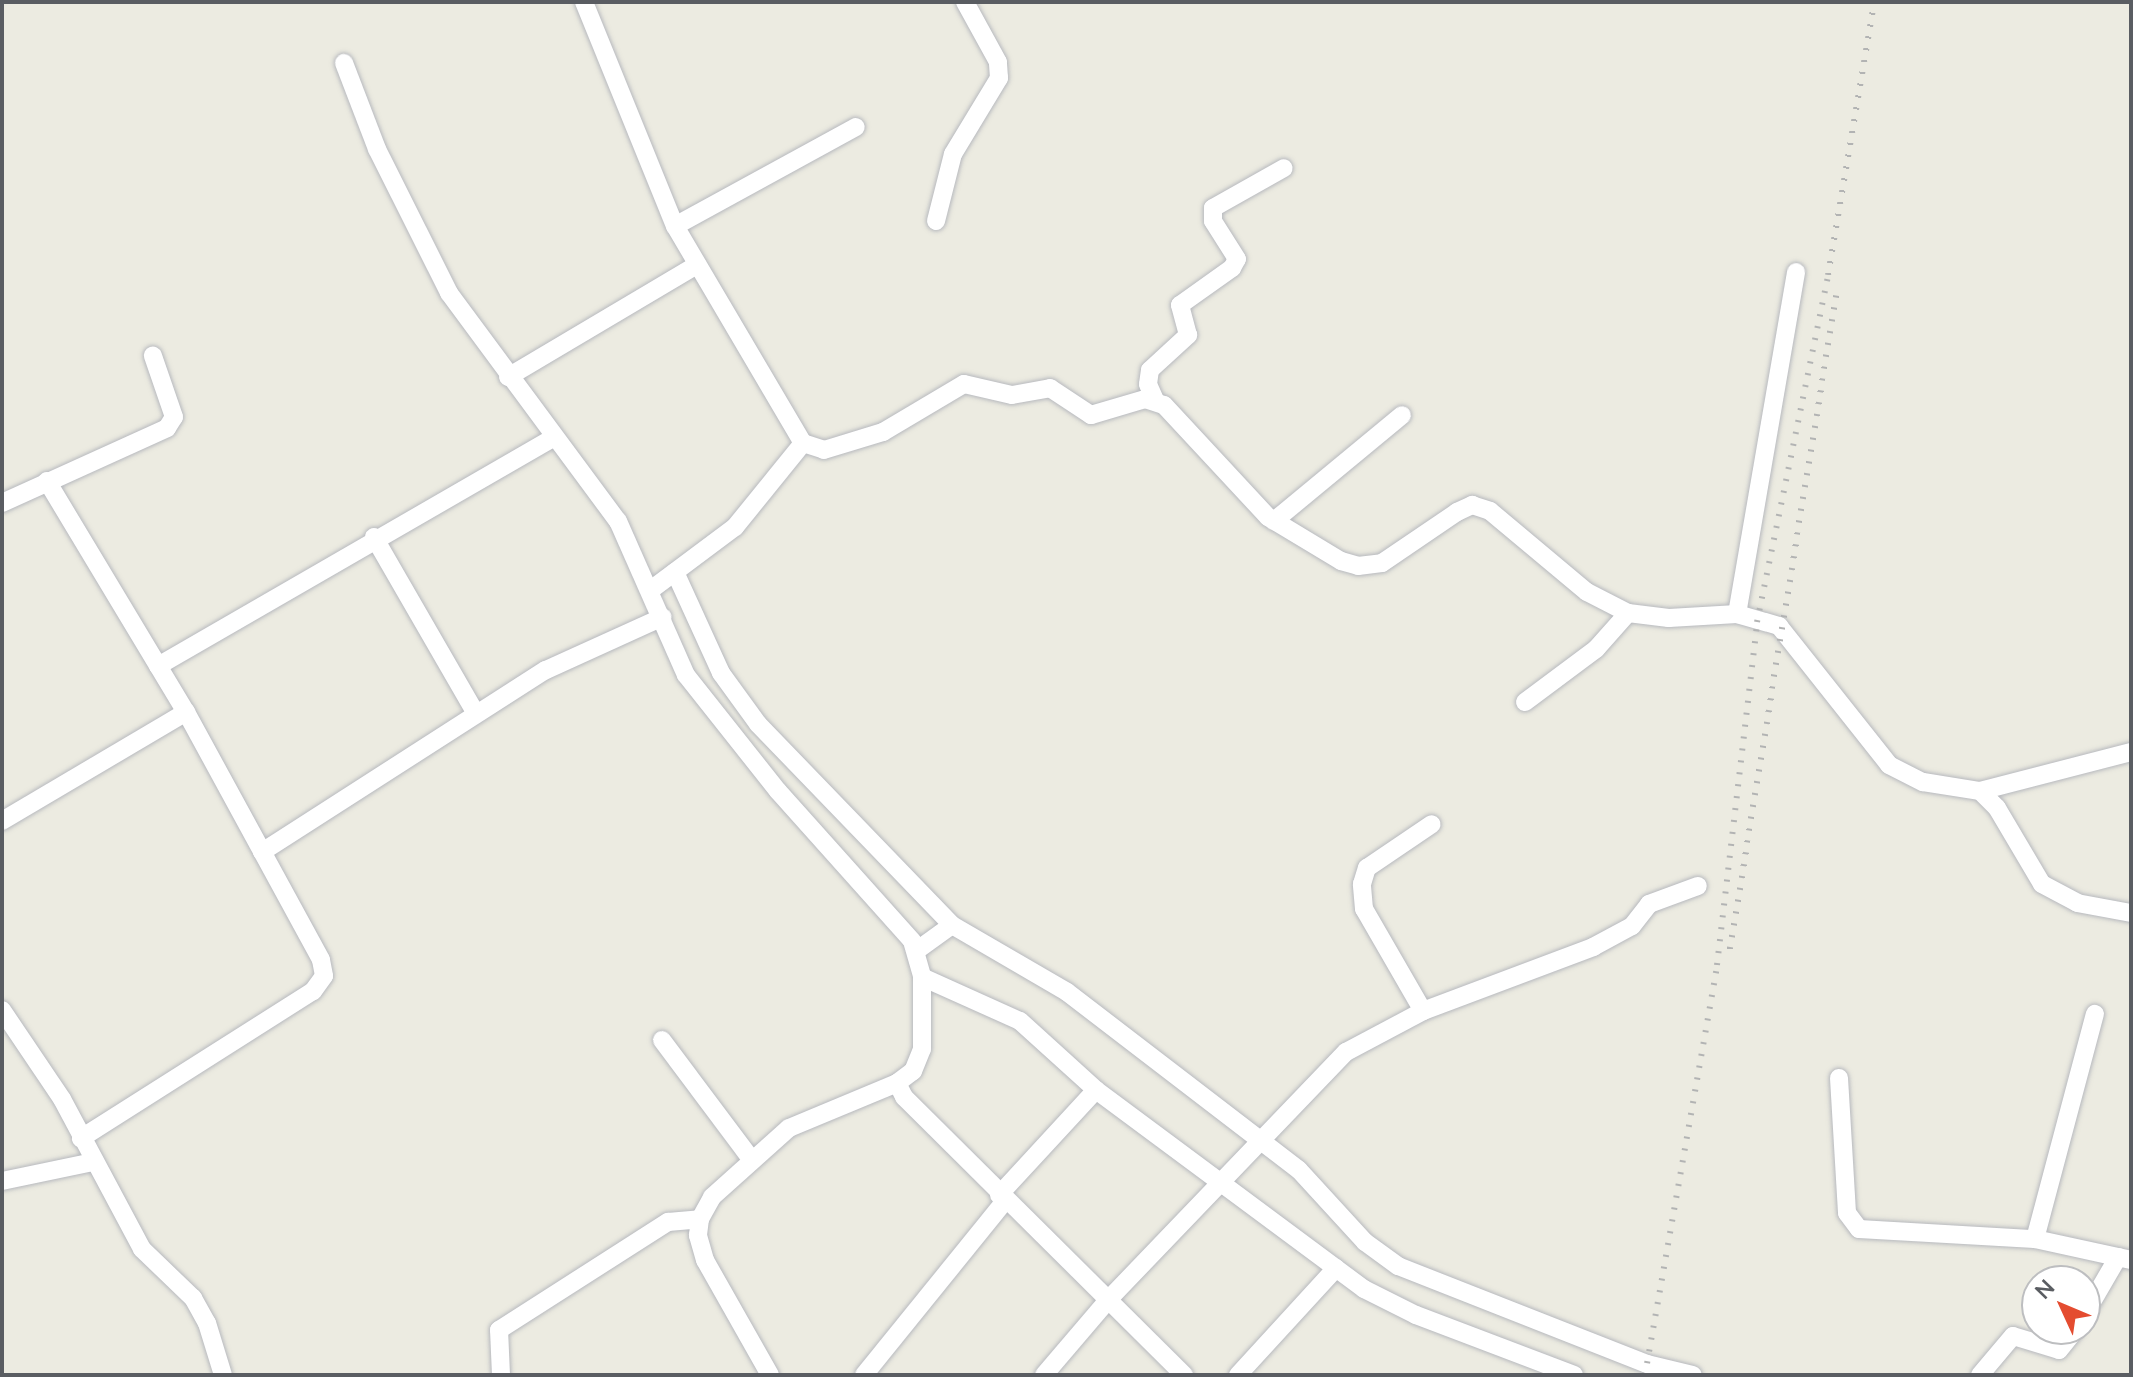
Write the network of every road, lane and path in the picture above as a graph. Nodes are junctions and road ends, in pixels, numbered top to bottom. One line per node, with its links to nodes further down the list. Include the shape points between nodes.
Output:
1 (584, 2): 7 (street)
2 (965, 2): 6 (street, via 998,62 999,78 953,154)
3 (344, 63): 11 (street, via 377,149 449,293)
4 (856, 127): 7 (street)
5 (1284, 168): 12 (street, via 1213,208 1213,221 1237,259 1180,305 1188,335 1150,370 1148,384)
6 (936, 221)
7 (675, 226): 8 (street)
8 (697, 265): 11 (street); 15 (street)
9 (1796, 272): 23 (street)
10 (153, 356): 16 (street, via 174,417 167,428)
11 (508, 377): 14 (street)
12 (1155, 400): 15 (street, via 1091,415 1050,388 1012,395 964,384 883,432 824,450); 18 (street)
13 (1402, 415): 18 (street)
14 (554, 437): 19 (street); 21 (street, via 618,521)
15 (803, 443): 20 (street, via 743,520)
16 (47, 481): 17 (street); 25 (street)
17 (2, 503)
18 (1274, 521): 22 (street, via 1358,566 1382,563 1472,505 1490,511 1587,592)
19 (374, 537): 25 (street); 28 (street)
20 (675, 572): 21 (street); 36 (street, via 715,662 758,724)
21 (652, 589): 24 (street)
22 (1628, 613): 23 (street, via 1669,618); 26 (street, via 1596,649)
23 (1737, 614): 30 (street, via 1779,626 1889,765 1923,782)
24 (663, 617): 28 (street, via 546,670); 37 (street, via 686,675 701,695 778,791 898,918)
25 (158, 666): 27 (street)
26 (1525, 702)
27 (186, 712): 31 (street); 33 (street)
28 (476, 714): 33 (street)
29 (2131, 752): 30 (street)
30 (1980, 791): 35 (street, via 1997,808 2042,884 2077,903)
31 (2, 821)
32 (1432, 824): 40 (street, via 1367,868 1362,884 1364,909)
33 (262, 852): 46 (street, via 321,960 324,976 313,991)
34 (1698, 886): 40 (street, via 1649,904 1632,926 1593,947)
35 (2131, 913)
36 (943, 931): 37 (street); 47 (street, via 1067,992)
37 (916, 951): 38 (street)
38 (922, 977): 44 (street, via 920,1061); 45 (street, via 1020,1021)
39 (2, 1010): 46 (street, via 62,1099)
40 (1423, 1011): 47 (street, via 1346,1052)
41 (2095, 1014): 54 (street)
42 (662, 1040): 48 (street)
43 (1839, 1078): 54 (street, via 1847,1213 1852,1224 1870,1231)
44 (897, 1083): 48 (street, via 789,1128); 52 (street, via 912,1109)
45 (1096, 1090): 50 (street); 52 (street)
46 (81, 1138): 49 (street)
47 (1254, 1145): 50 (street); 70 (street, via 1334,1204 1365,1242 1398,1266 1647,1364)
48 (751, 1159): 53 (street, via 712,1197)
49 (93, 1162): 51 (street); 62 (street, via 142,1249 193,1298)
50 (1229, 1172): 56 (street); 58 (street)
51 (2, 1181)
52 (1002, 1198): 58 (street); 65 (street)
53 (700, 1219): 63 (street, via 668,1222 499,1330); 64 (street, via 705,1260)
54 (2035, 1239): 55 (street)
55 (2124, 1259): 57 (street)
56 (1336, 1268): 68 (street); 69 (street, via 1416,1315)
57 (2101, 1291)
58 (1108, 1300): 66 (street); 67 (street)
59 (2021, 1338): 71 (street, via 2013,1336)
60 (2043, 1345): 61 (street, via 2059,1350)
61 (2063, 1345)
62 (223, 1375)
63 (501, 1375)
64 (770, 1375)
65 (864, 1375)
66 (1044, 1375)
67 (1184, 1375)
68 (1238, 1375)
69 (1574, 1375)
70 (1693, 1375)
71 (1980, 1375)

